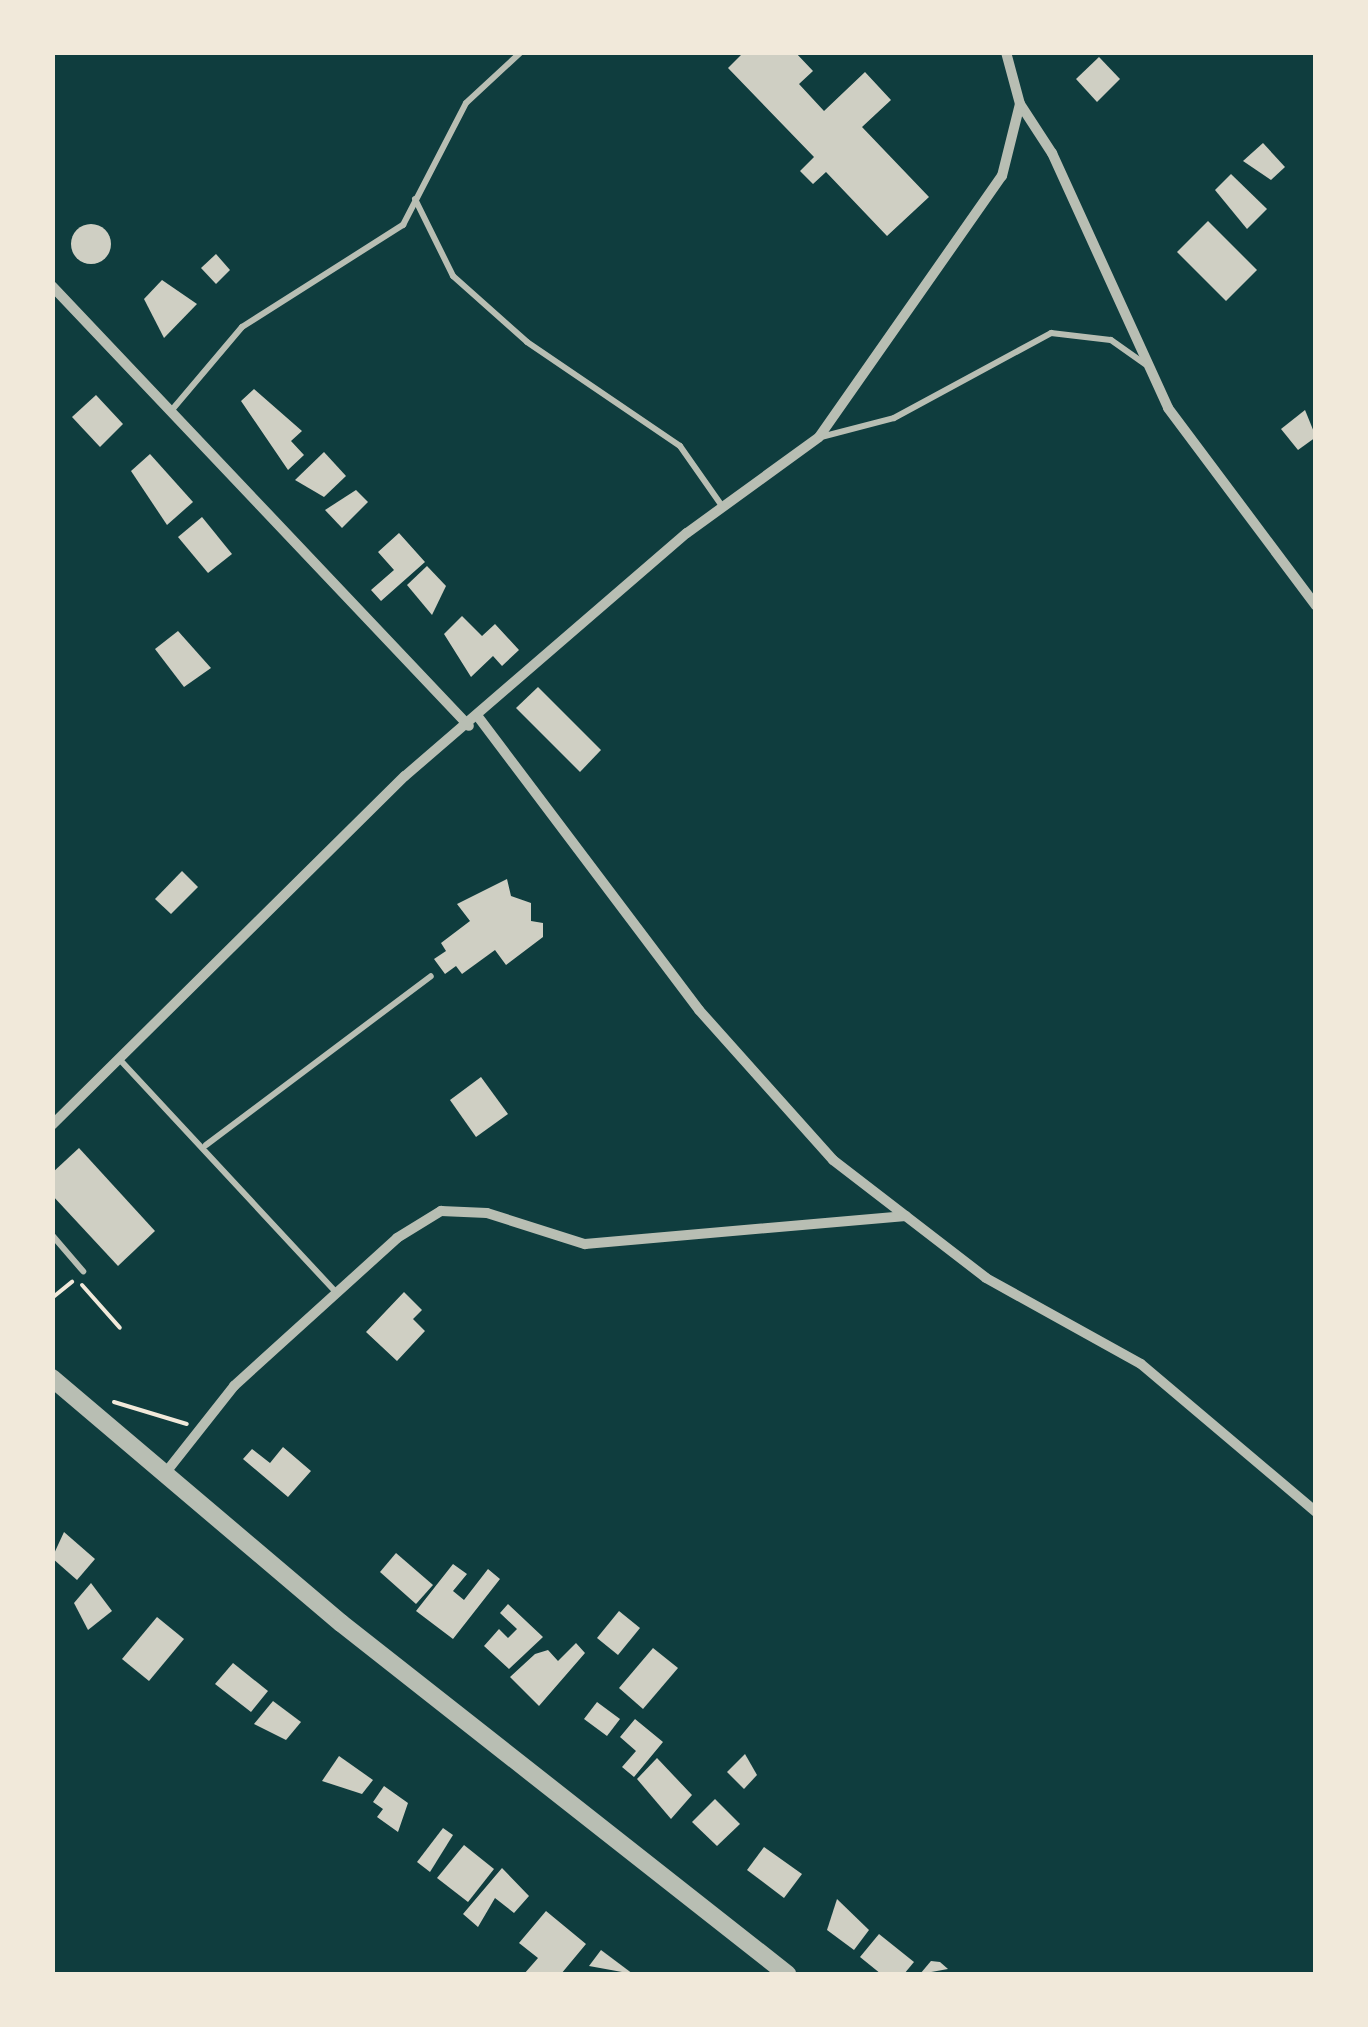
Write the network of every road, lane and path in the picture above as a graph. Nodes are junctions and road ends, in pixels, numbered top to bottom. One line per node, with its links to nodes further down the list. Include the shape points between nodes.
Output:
1 (521, 52): 4 (lane, via 466,103)
2 (1006, 52): 3 (street)
3 (1020, 104): 6 (street); 8 (street, via 1002,176)
4 (415, 199): 7 (lane, via 403,225 242,327); 9 (lane, via 453,276 527,342 680,446)
5 (52, 286): 7 (street)
6 (1150, 368): 8 (lane, via 1110,340 1051,333 894,418); 10 (street, via 1168,408)
7 (171, 412): 12 (street)
8 (819, 438): 9 (street)
9 (723, 508): 11 (street)
10 (1316, 606)
11 (479, 718): 12 (street); 17 (street, via 768,1094)
12 (469, 726): 14 (street, via 299,876)
13 (431, 976): 16 (lane)
14 (122, 1062): 15 (street); 16 (lane)
15 (52, 1125)
16 (206, 1145): 21 (lane)
17 (906, 1216): 21 (street, via 585,1244 487,1213 442,1211); 28 (street, via 986,1278 1141,1364)
18 (52, 1235): 19 (lane)
19 (83, 1271): 20 (path)
20 (76, 1278): 22 (path); 23 (path)
21 (336, 1292): 26 (street)
22 (52, 1298)
23 (120, 1328)
24 (52, 1378): 27 (street)
25 (102, 1399): 26 (path)
26 (201, 1428): 27 (street)
27 (162, 1477): 29 (street)
28 (1316, 1512)
29 (787, 1974)

